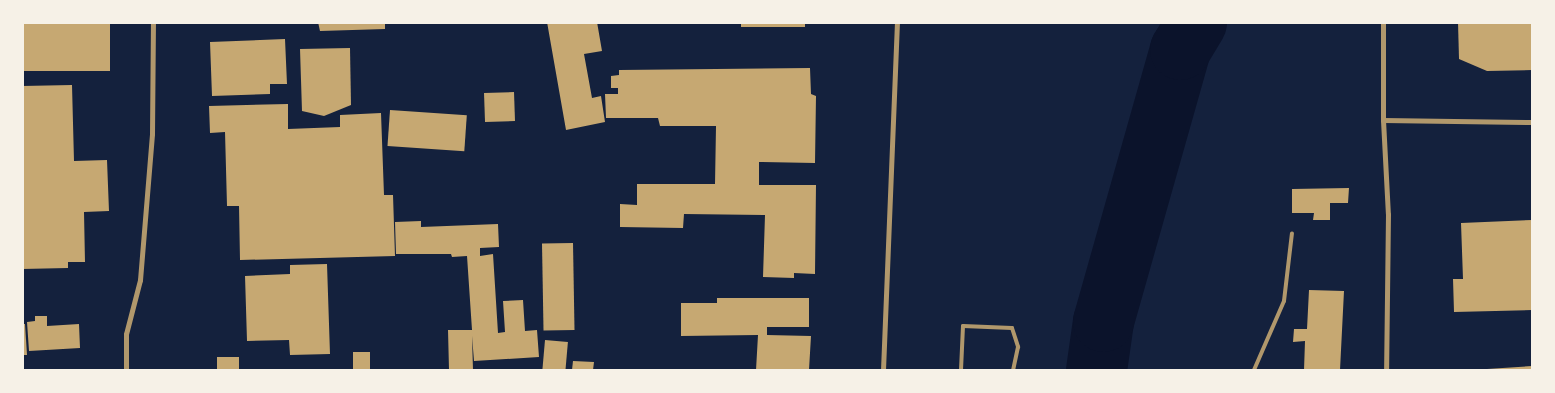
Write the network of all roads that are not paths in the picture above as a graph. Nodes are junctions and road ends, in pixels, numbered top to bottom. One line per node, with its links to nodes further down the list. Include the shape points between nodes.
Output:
1 (153, 22): 7 (street, via 152,134 140,280 126,334)
2 (897, 22): 8 (street)
3 (1383, 22): 4 (street)
4 (1383, 120): 5 (street); 12 (street, via 1388,214)
5 (1532, 122)
6 (1292, 233): 11 (lane, via 1284,301)
7 (126, 370)
8 (883, 370)
9 (961, 370): 10 (lane, via 963,326 1012,328 1018,347)
10 (1013, 370)
11 (1254, 370)
12 (1386, 370)

